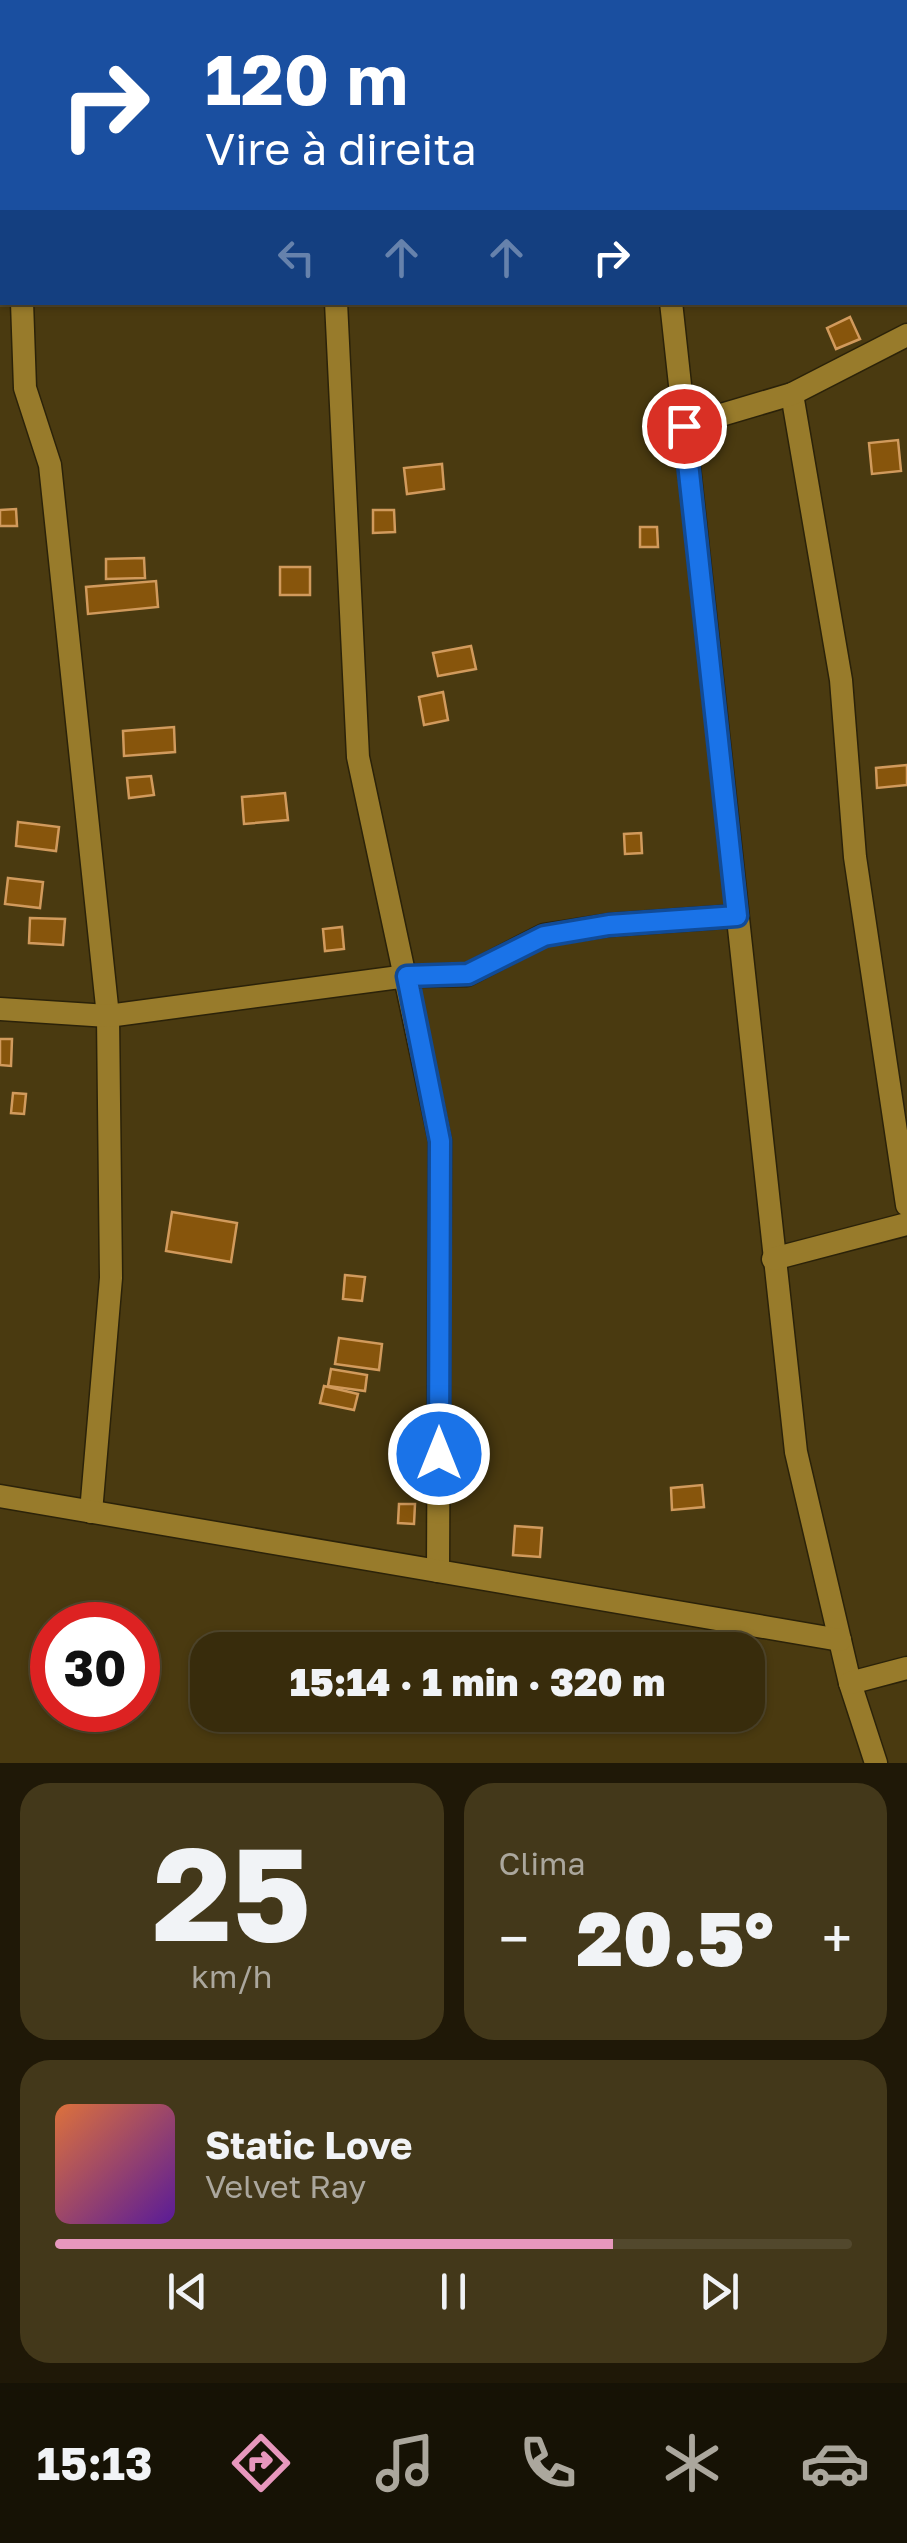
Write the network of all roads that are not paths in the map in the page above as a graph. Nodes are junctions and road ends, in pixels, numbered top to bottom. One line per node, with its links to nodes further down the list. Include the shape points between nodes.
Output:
1 (22, 305): 10 (street, via 25,388 50,464)
2 (336, 305): 8 (street, via 358,756)
3 (671, 305): 6 (street)
4 (907, 336): 5 (street)
5 (792, 394): 6 (street); 11 (street, via 841,680 855,856)
6 (684, 426): 7 (street)
7 (737, 916): 8 (street, via 544,936 468,974); 13 (street)
8 (407, 976): 10 (street); 16 (street, via 440,1141)
9 (0, 1009): 10 (street)
10 (108, 1016): 15 (street, via 111,1278)
11 (907, 1205)
12 (907, 1224): 13 (street)
13 (773, 1259): 17 (street, via 796,1452)
14 (0, 1496): 15 (street)
15 (91, 1512): 16 (street)
16 (438, 1571): 17 (street)
17 (840, 1640): 19 (street)
18 (907, 1668): 19 (street)
19 (850, 1683): 20 (street)
20 (876, 1763)

